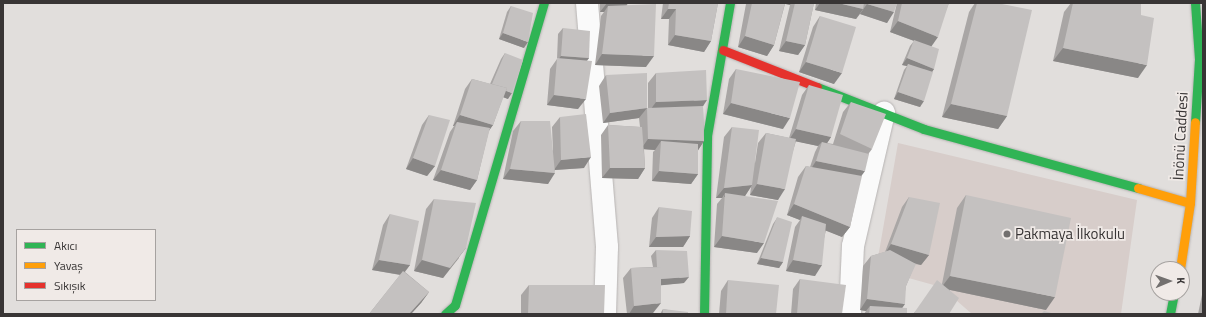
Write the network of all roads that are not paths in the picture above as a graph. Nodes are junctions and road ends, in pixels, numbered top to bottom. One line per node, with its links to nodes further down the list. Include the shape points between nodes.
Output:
1 (544, 3): 11 (street, via 455,305)
2 (587, 3): 12 (street, via 607,247)
3 (730, 3): 5 (street)
4 (1195, 3): 6 (street, İnönü Caddesi)
5 (723, 50): 7 (street); 13 (street, via 708,136)
6 (1201, 59): 8 (street, İnönü Caddesi)
7 (884, 113): 8 (street, via 924,129); 14 (street, via 853,246)
8 (1190, 203): 9 (street, İnönü Caddesi)
9 (1181, 261)
10 (1172, 301): 15 (street)
11 (445, 314)
12 (605, 314)
13 (704, 314)
14 (850, 314)
15 (1170, 314)

